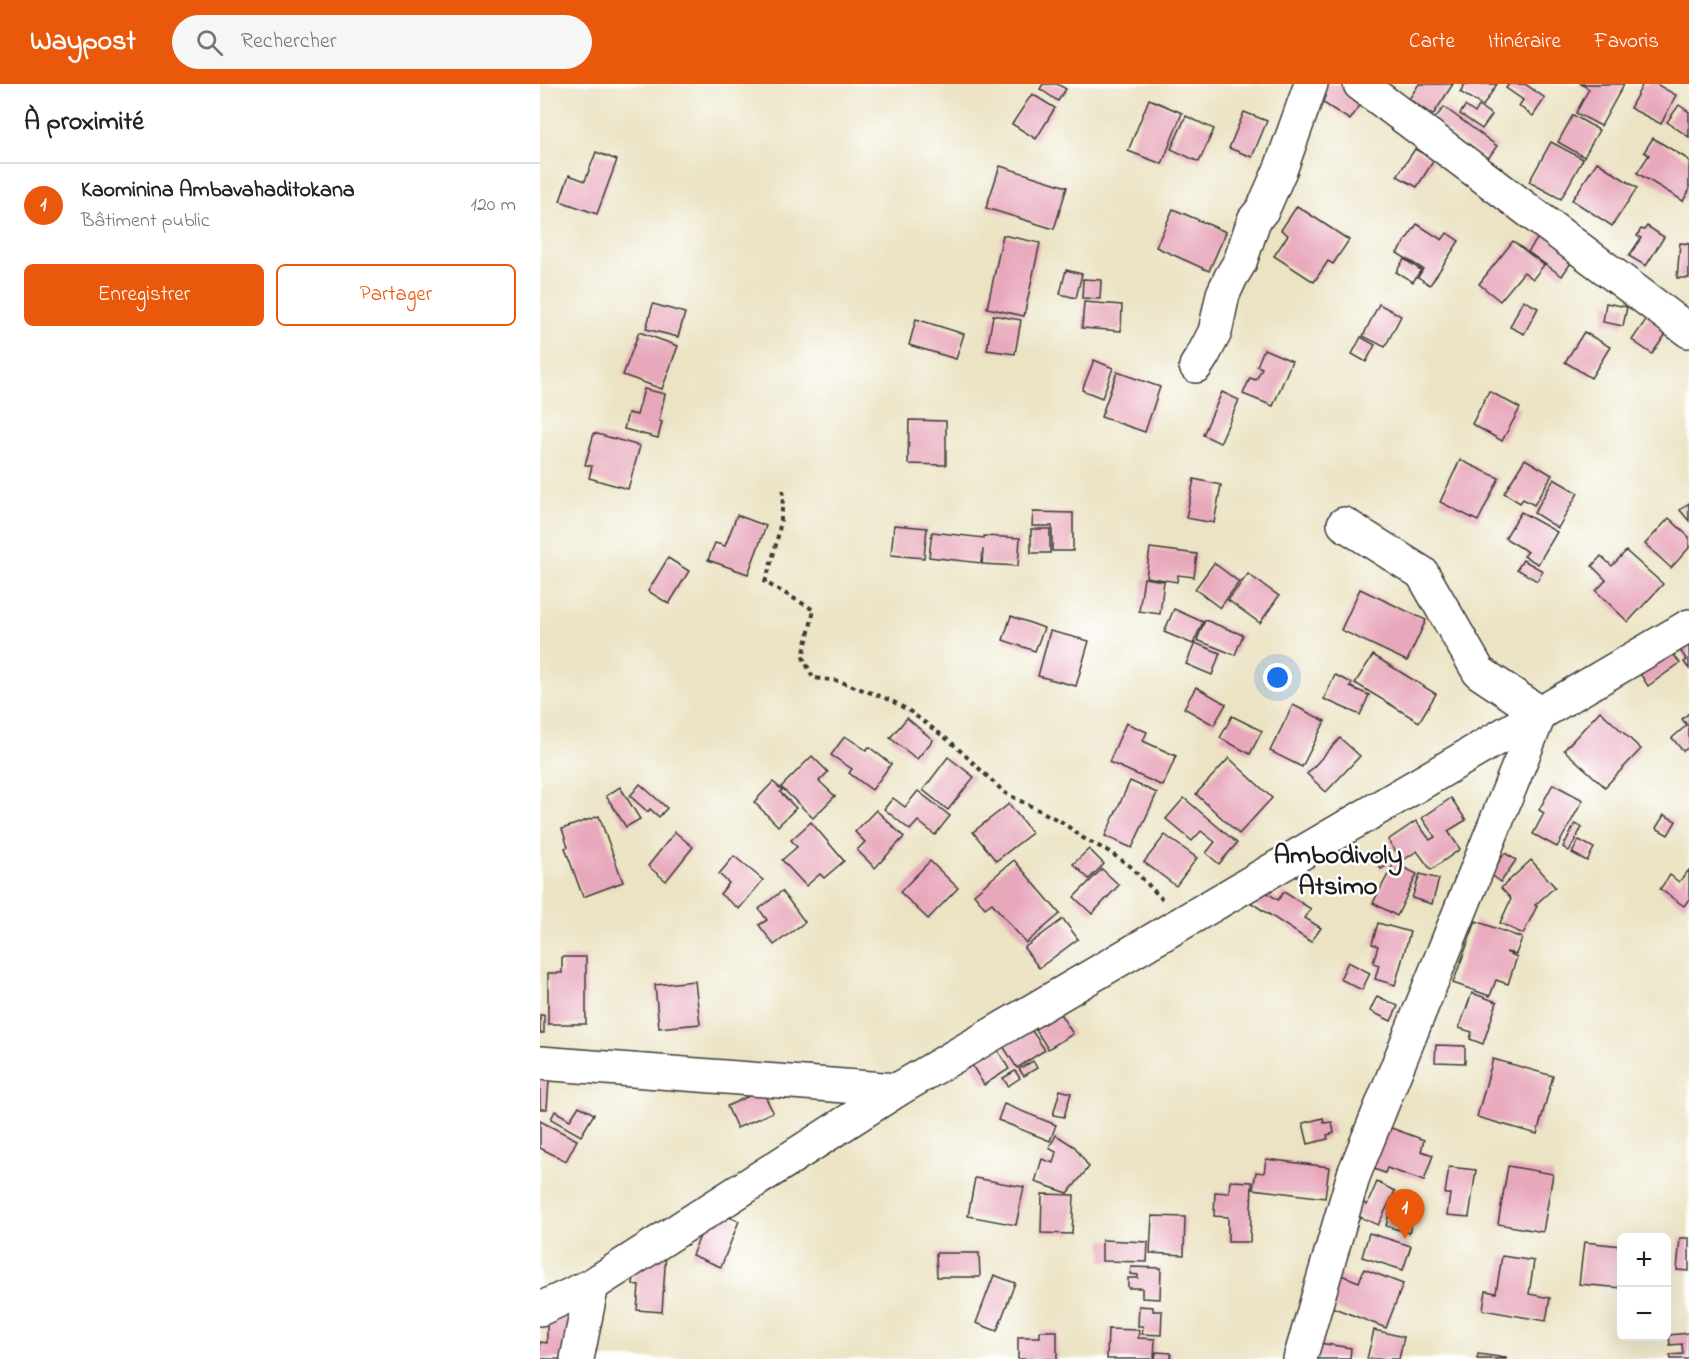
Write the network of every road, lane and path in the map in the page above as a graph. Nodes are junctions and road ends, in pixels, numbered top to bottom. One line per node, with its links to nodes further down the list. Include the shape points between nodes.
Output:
1 (1311, 84): 4 (street, via 1281,168 1223,294 1215,332)
2 (1360, 84): 3 (street)
3 (1689, 331)
4 (1196, 366)
5 (783, 490): 9 (path, via 775,552 765,582 814,610 803,657 813,678 839,681 908,710 951,742 1005,793 1062,822 1130,866 1165,903)
6 (1344, 524): 8 (street, via 1422,573 1479,672)
7 (1689, 626): 8 (street)
8 (1540, 713): 9 (street); 15 (street, via 1354,1174)
9 (1178, 925): 11 (street)
10 (540, 1063): 11 (street)
11 (897, 1090): 12 (street)
12 (592, 1285): 13 (street); 14 (street)
13 (540, 1309)
14 (577, 1359)
15 (1300, 1359)

